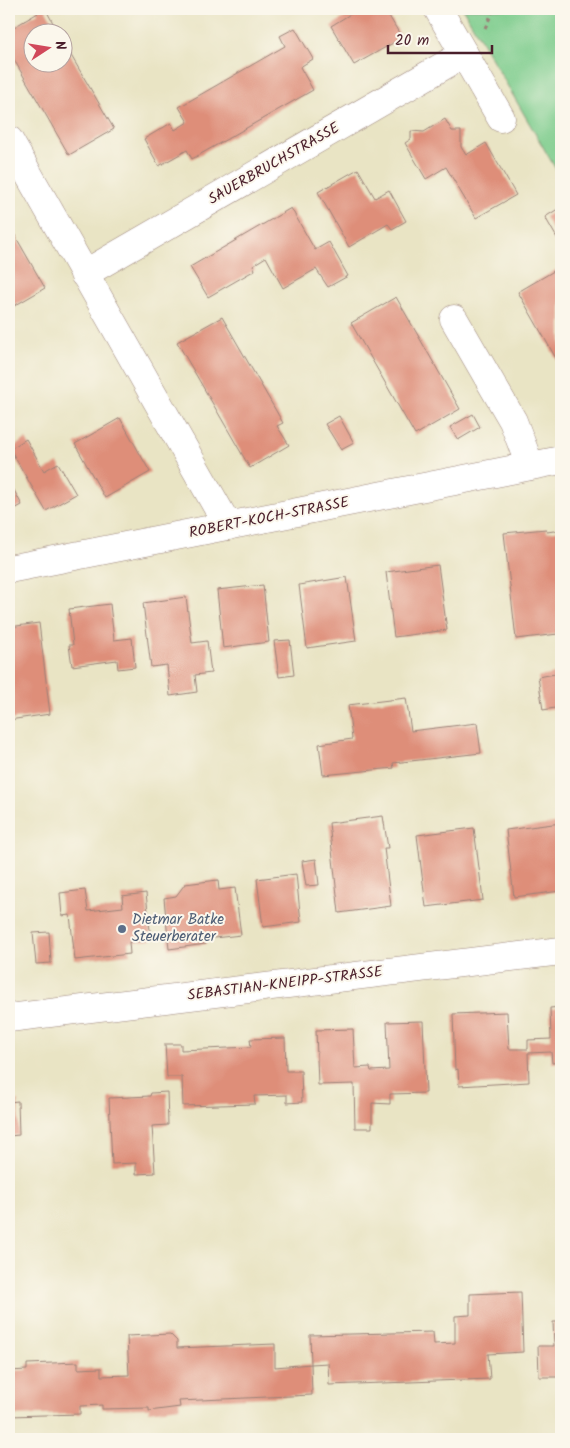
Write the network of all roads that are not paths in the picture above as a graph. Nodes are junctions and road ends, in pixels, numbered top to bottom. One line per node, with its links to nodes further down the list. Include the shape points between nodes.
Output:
1 (438, 9): 2 (street)
2 (464, 54): 3 (street); 5 (street, SAUERBRUCHSTRASSE)
3 (501, 118)
4 (9, 140): 5 (street)
5 (84, 274): 9 (street)
6 (454, 319): 8 (street, via 513,421)
7 (561, 460): 8 (street, ROBERT-KOCH-STRASSE)
8 (530, 466): 9 (street, ROBERT-KOCH-STRASSE)
9 (228, 526): 10 (street, ROBERT-KOCH-STRASSE)
10 (9, 569)
11 (561, 951): 12 (street, SEBASTIAN-KNEIPP-STRASSE)
12 (9, 1018)

